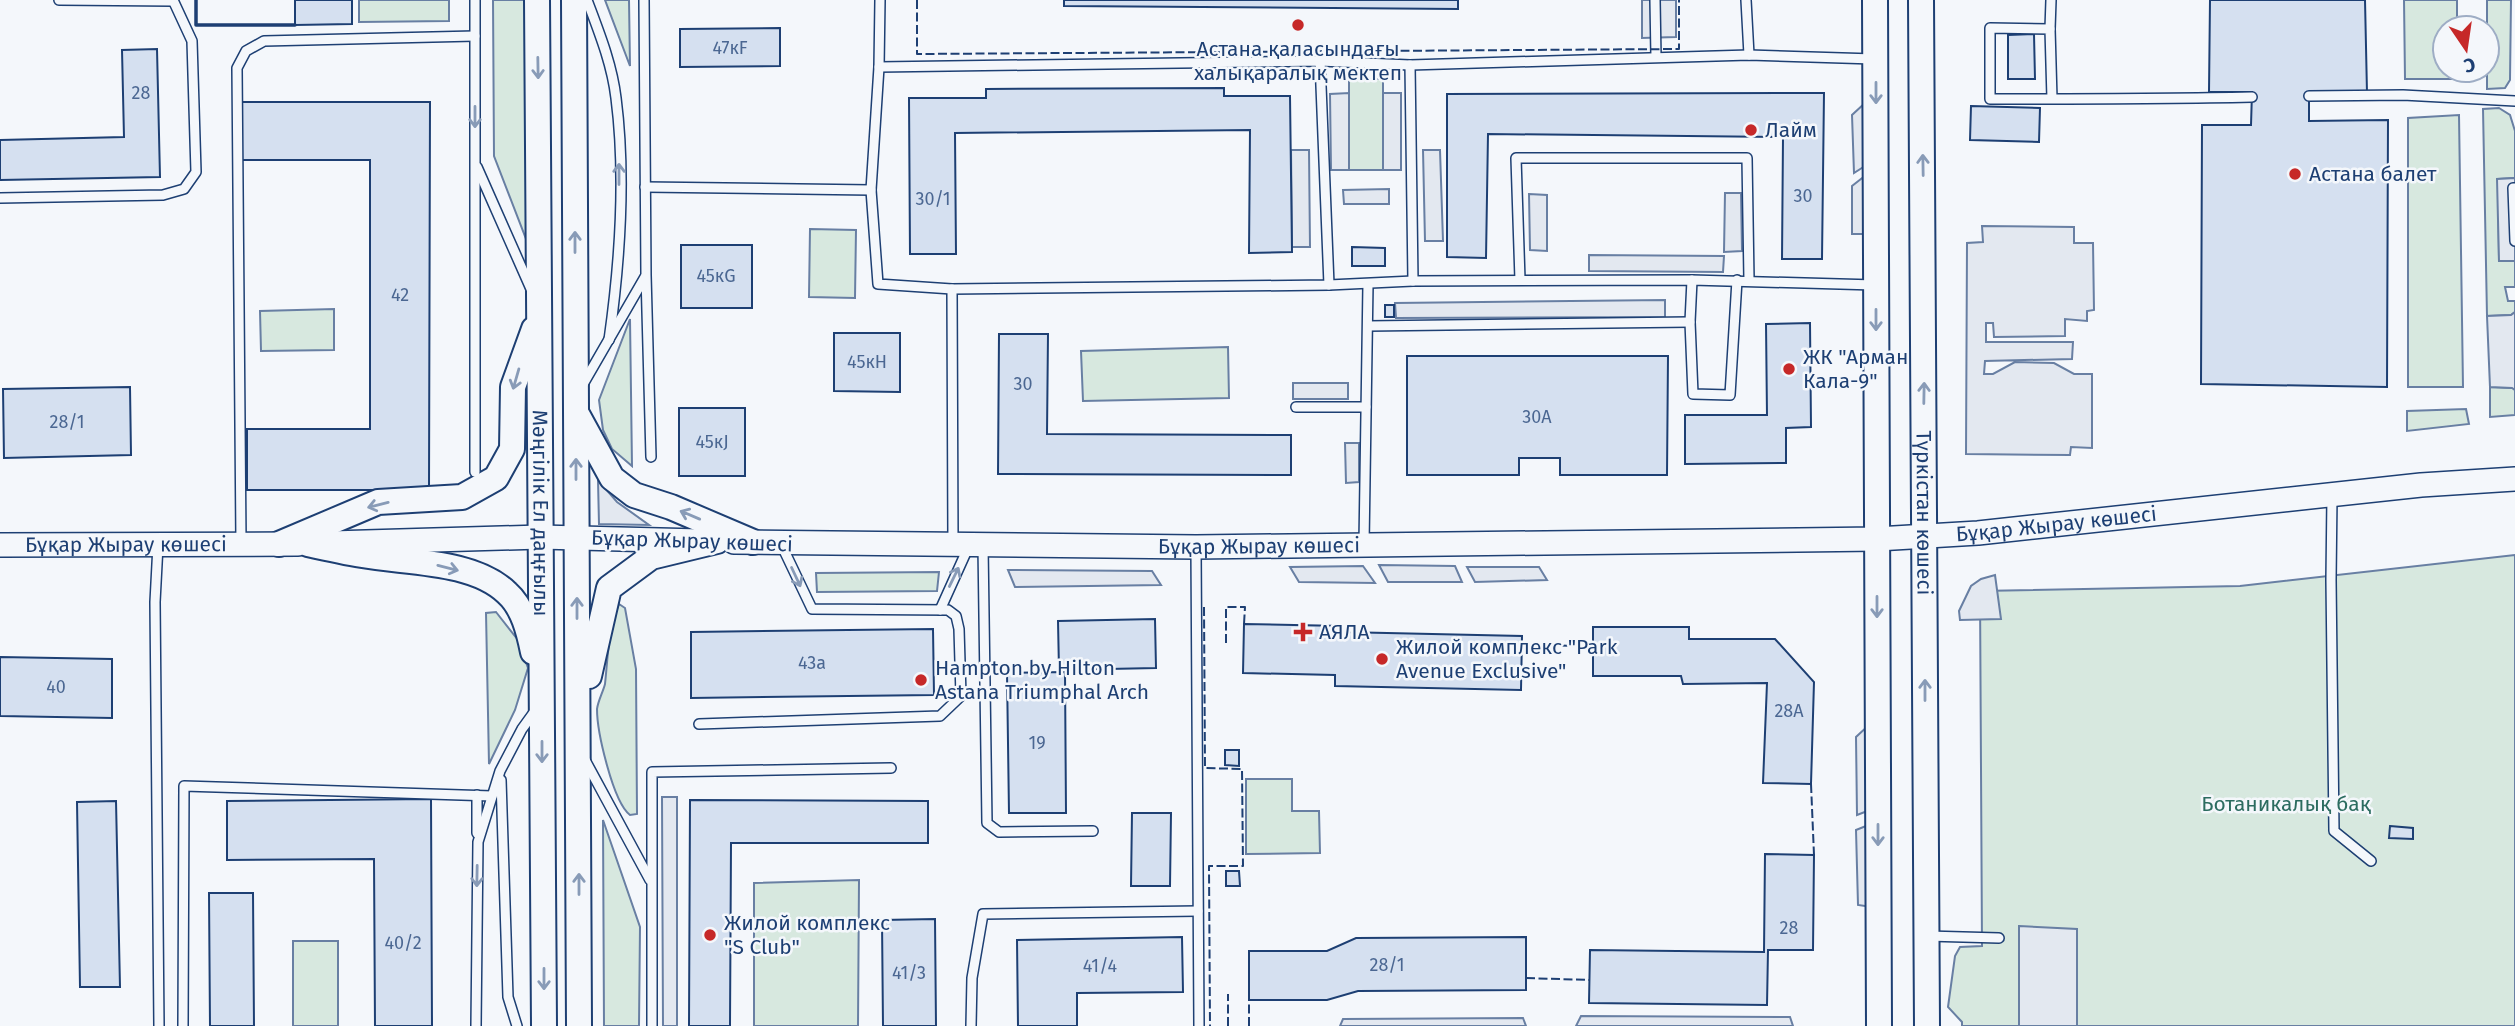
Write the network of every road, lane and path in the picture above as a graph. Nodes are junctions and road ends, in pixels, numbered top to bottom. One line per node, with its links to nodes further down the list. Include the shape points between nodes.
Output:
1 (59, 0): 2 (lane)
2 (173, 0): 30 (lane, via 192,41 195,172 184,189 163,195)
3 (475, 0): 15 (lane)
4 (537, 0): 42 (main road, Мәңгілік Ел даңғылы, one-way to 42)
5 (574, 0): 46 (main road, Мәңгілік Ел даңғылы, one-way to 5)
6 (587, 0): 45 (lane, one-way to 6, via 620,223 616,97 606,51)
7 (644, 0): 27 (lane)
8 (880, 0): 21 (lane)
9 (1655, 0): 17 (lane)
10 (1746, 0): 16 (lane)
11 (1875, 0): 18 (main road)
12 (1921, 0): 55 (main road, Түркістан көшесі, one-way to 12)
13 (2051, 0): 14 (lane)
14 (2050, 29): 24 (lane); 24 (lane, via 1990,28 1990,99)
15 (475, 36): 26 (lane, one-way to 26); 62 (lane, via 264,41 246,51 237,68)
16 (1749, 55): 17 (lane); 18 (lane)
17 (1656, 57): 20 (lane)
18 (1875, 59): 40 (main road, one-way to 40)
19 (1320, 61): 20 (lane); 21 (lane); 39 (lane)
20 (1410, 65): 37 (lane)
21 (879, 67): 29 (lane)
22 (2309, 96): 25 (lane)
23 (2252, 97): 24 (lane)
24 (2052, 99)
25 (2515, 101)
26 (475, 162): 42 (lane); 51 (lane)
27 (645, 187): 29 (lane); 32 (lane)
28 (2515, 188): 31 (lane)
29 (871, 190): 41 (lane, via 878,284)
30 (0, 198)
31 (2515, 241)
32 (646, 275): 45 (lane); 49 (lane)
33 (1520, 280): 34 (lane); 36 (lane, via 1516,158 1747,158); 37 (lane)
34 (1692, 280): 35 (lane); 43 (lane)
35 (1737, 280): 36 (lane); 43 (lane, via 1730,395 1693,394)
36 (1749, 280): 40 (lane)
37 (1413, 281): 38 (lane)
38 (1368, 284): 39 (lane); 44 (lane)
39 (1329, 285): 41 (lane)
40 (1876, 285): 58 (main road, one-way to 58)
41 (952, 289): 68 (lane)
42 (540, 312): 56 (main road, Мәңгілік Ел даңғылы); 63 (main road, one-way to 63, via 513,387 512,449 496,478 462,497 378,502)
43 (1690, 322): 44 (lane)
44 (1368, 326): 48 (lane)
45 (608, 340): 46 (lane)
46 (576, 405): 57 (main road, Мәңгілік Ел даңғылы, one-way to 46); 60 (main road, one-way to 46, via 634,495 612,478)
47 (1296, 407): 48 (lane)
48 (1366, 407): 67 (lane)
49 (651, 457)
50 (2515, 469): 53 (street)
51 (475, 472)
52 (2515, 479): 53 (street, Бұқар Жырау көшесі)
53 (2480, 481): 54 (street, Бұқар Жырау көшесі)
54 (2332, 494): 55 (street, Бұқар Жырау көшесі); 81 (lane, via 2334,831)
55 (1925, 535): 58 (street, Бұқар Жырау көшесі); 84 (main road, Түркістан көшесі, one-way to 55)
56 (540, 537): 57 (street, Бұқар Жырау көшесі); 64 (street, Бұқар Жырау көшесі); 71 (main road, Мәңгілік Ел даңғылы)
57 (577, 537): 59 (street, Бұқар Жырау көшесі); 72 (main road, Мәңгілік Ел даңғылы, one-way to 57)
58 (1877, 539): 67 (street, Бұқар Жырау көшесі); 95 (main road, one-way to 95)
59 (717, 541): 60 (street, Бұқар Жырау көшесі); 72 (main road, via 651,557 609,587)
60 (753, 542): 65 (street, Бұқар Жырау көшесі)
61 (158, 544): 62 (street, Бұқар Жырау көшесі); 66 (street, Бұқар Жырау көшесі); 86 (lane)
62 (241, 544): 63 (street, Бұқар Жырау көшесі)
63 (279, 544): 64 (street, Бұқар Жырау көшесі)
64 (309, 544): 71 (main road, one-way to 71, via 449,568 481,576 509,593 528,628)
65 (780, 544): 68 (street, Бұқар Жырау көшесі); 70 (lane, one-way to 70, via 812,609)
66 (0, 545)
67 (1364, 545): 69 (street, Бұқар Жырау көшесі)
68 (968, 546): 69 (street, Бұқар Жырау көшесі); 70 (lane, one-way to 68); 79 (lane, via 986,824 999,832)
69 (1196, 547): 83 (lane)
70 (940, 610): 73 (lane, via 956,616 960,629 961,696 940,716)
71 (542, 701): 76 (lane); 90 (main road, Мәңгілік Ел даңғылы, one-way to 90)
72 (578, 717): 74 (main road, Мәңгілік Ел даңғылы)
73 (699, 724)
74 (578, 746): 82 (lane); 91 (main road, Мәңгілік Ел даңғылы, one-way to 74)
75 (891, 768): 82 (lane, via 652,772)
76 (500, 771): 78 (lane); 89 (lane, via 508,998)
77 (477, 795): 78 (lane); 80 (lane); 87 (lane, via 184,786)
78 (492, 796): 80 (lane)
79 (1093, 831)
80 (478, 842): 88 (lane, one-way to 88)
81 (2371, 861)
82 (651, 881): 92 (lane)
83 (1198, 911): 93 (lane, via 983,915 972,978); 94 (lane)
84 (1927, 936): 85 (lane); 96 (main road, Түркістан көшесі)
85 (1999, 937)
86 (159, 1026)
87 (183, 1026)
88 (475, 1026)
89 (517, 1026)
90 (544, 1026)
91 (579, 1026)
92 (652, 1026)
93 (971, 1026)
94 (1199, 1026)
95 (1879, 1026)
96 (1927, 1026)

